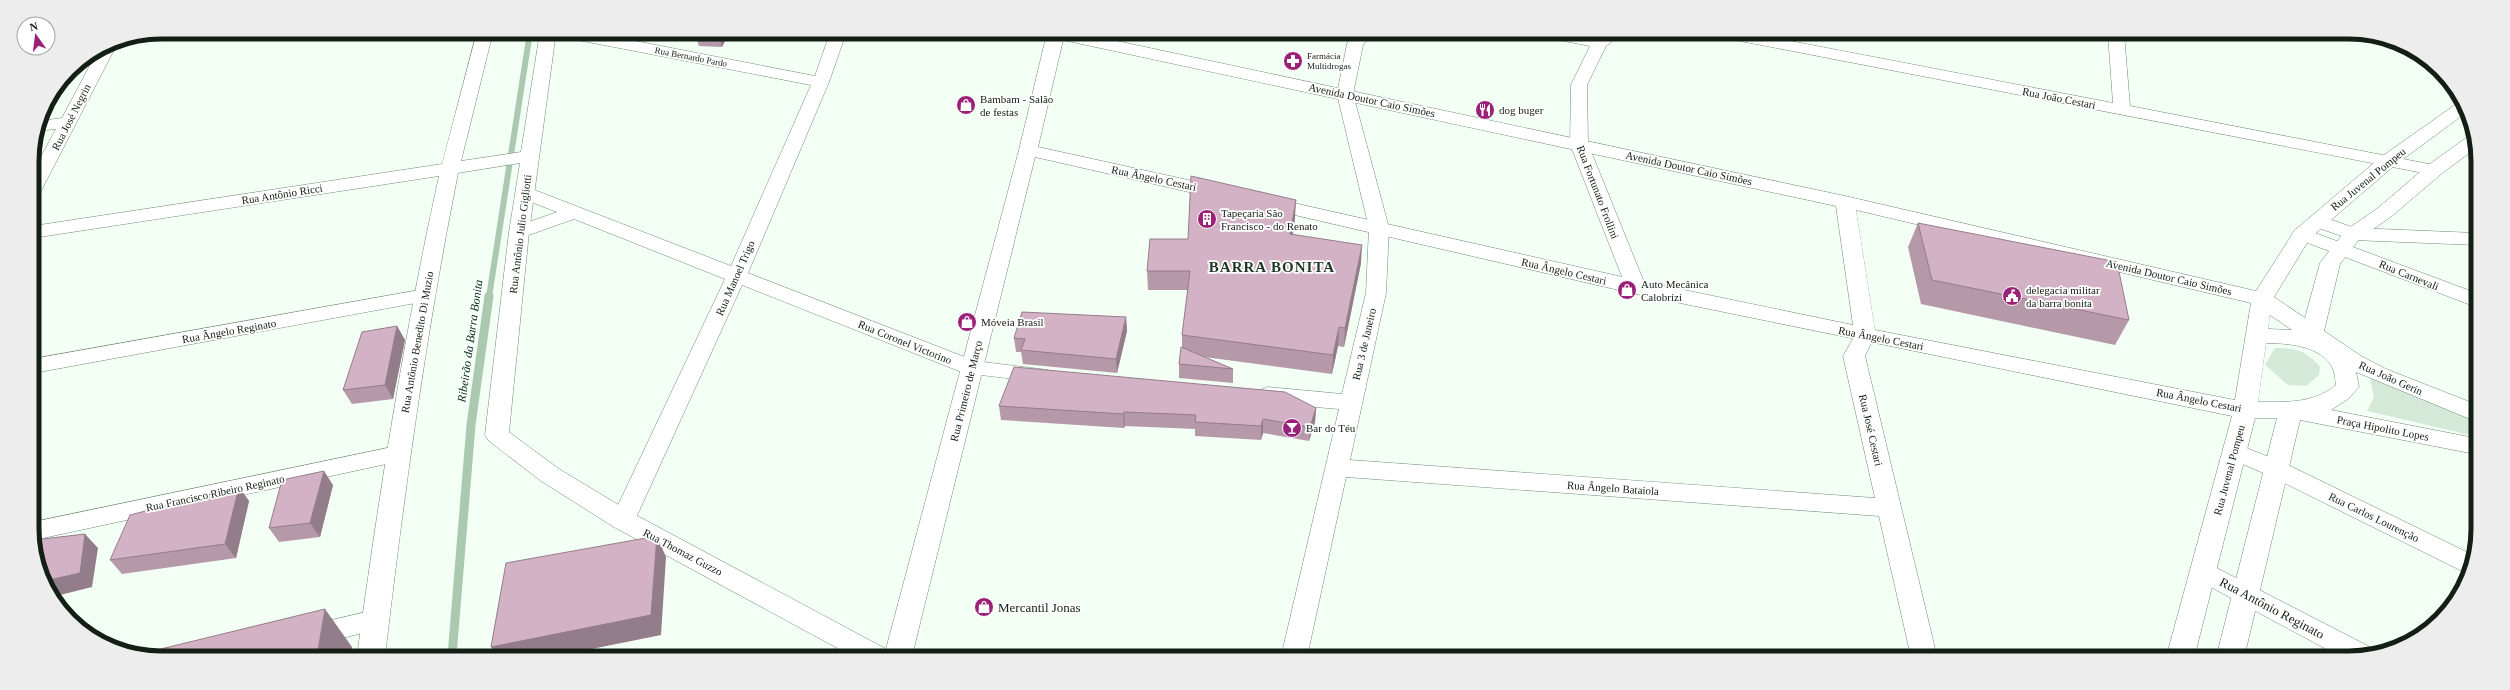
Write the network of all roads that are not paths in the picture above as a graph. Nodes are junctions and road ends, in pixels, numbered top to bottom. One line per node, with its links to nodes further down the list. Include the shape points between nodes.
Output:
1 (484, 39): 23 (street, Rua Antônio Benedito Di Muzio)
2 (547, 39): 21 (street, Rua Antônio Julio Gigliotti)
3 (598, 39): 12 (street, Rua Bernardo Pardo)
4 (836, 39): 12 (street, Rua Manoel Trigo)
5 (1054, 39): 20 (street, Rua Primeiro de Março)
6 (1084, 39): 13 (street, Avenida Doutor Caio Simões)
7 (1359, 39): 13 (street, Rua 3 de Janeiro, via 1355,44)
8 (1605, 39): 18 (street, Rua Fortunato Frollini, via 1579,85)
9 (1756, 39): 15 (street, Rua João Cestari)
10 (2116, 39): 15 (street)
11 (105, 53): 16 (street, Rua José Negrin)
12 (821, 82): 35 (street, Rua Manoel Trigo)
13 (1345, 94): 18 (street, Avenida Doutor Caio Simões); 30 (street, Rua 3 de Janeiro)
14 (2459, 109): 22 (street, Rua Juvenal Pompeu)
15 (2122, 110): 22 (street, Rua João Cestari)
16 (70, 122): 17 (street); 25 (street, Rua José Negrin)
17 (45, 125)
18 (1579, 144): 27 (street, Avenida Doutor Caio Simões); 36 (street, Rua Fortunato Frollini)
19 (2470, 144): 24 (street)
20 (1028, 150): 30 (street, Rua Ângelo Cestari); 45 (street, Rua Primeiro de Março)
21 (522, 157): 23 (street, Rua Antônio Ricci); 26 (street, Rua Antônio Julio Gigliotti)
22 (2388, 161): 24 (street, Rua João Cestari); 29 (street, Rua Juvenal Pompeu)
23 (461, 166): 31 (street, Rua Antônio Ricci); 37 (street, Rua Antônio Benedito Di Muzio)
24 (2434, 170): 34 (street)
25 (39, 177)
26 (525, 193): 28 (street, Rua Coronel Victorino); 32 (street, Rua Antônio Julio Gigliotti)
27 (1844, 202): 38 (street, Avenida Doutor Caio Simões); 41 (street)
28 (572, 213): 32 (street); 35 (street, Rua Coronel Victorino)
29 (2310, 227): 34 (street); 38 (street, Rua Juvenal Pompeu)
30 (1380, 228): 36 (street, Rua Ângelo Cestari); 48 (street, Rua 3 de Janeiro, via 1376,294)
31 (39, 231)
32 (519, 232): 52 (street, Rua Antônio Julio Gigliotti)
33 (2471, 239): 34 (street)
34 (2348, 241): 39 (street, Rua Carnevali); 40 (street, via 2330,263)
35 (737, 275): 45 (street, Rua Coronel Victorino); 59 (street, Rua Manoel Trigo)
36 (1636, 287): 41 (street, Rua Ângelo Cestari)
37 (426, 295): 44 (street, Rua Ângelo Reginato); 55 (street, Rua Antônio Benedito Di Muzio)
38 (2262, 299): 40 (street, Avenida Doutor Caio Simões); 42 (street, Rua Juvenal Pompeu)
39 (2471, 299)
40 (2312, 334): 43 (street); 51 (street, Rua João Gerin, via 2378,374)
41 (1865, 335): 49 (street, Rua Ângelo Cestari); 58 (street, Rua José Cestari, via 1854,356)
42 (2257, 336): 43 (street, via 2288,336 2307,340); 49 (street, Rua Juvenal Pompeu)
43 (2334, 353): 50 (street, via 2344,366 2348,387 2332,402)
44 (39, 365)
45 (972, 368): 46 (street, Rua Coronel Victorino); 68 (street, Rua Primeiro de Março)
46 (1059, 376)
47 (1248, 394): 48 (street)
48 (1351, 403): 56 (street, Rua 3 de Janeiro)
49 (2245, 410): 50 (street, Rua Ângelo Cestari); 54 (street, Rua Juvenal Pompeu)
50 (2291, 410): 53 (street, Praça Hipolito Lopes); 57 (street)
51 (2471, 411)
52 (497, 435): 59 (street, Rua Thomaz Guzzo, via 550,475)
53 (2471, 445)
54 (2234, 451): 57 (street, Rua Carlos Lourenção); 62 (street, Rua Juvenal Pompeu)
55 (397, 454): 60 (street, Rua Francisco Ribeiro Reginato); 64 (street, Rua Antônio Benedito Di Muzio)
56 (1338, 468): 58 (street, Rua Ângelo Bataiola); 69 (street, Rua 3 de Janeiro)
57 (2276, 469): 61 (street, Rua Carlos Lourenção); 63 (street)
58 (1888, 508): 70 (street, Rua José Cestari)
59 (623, 520): 67 (street, Rua Thomaz Guzzo)
60 (39, 530)
61 (2466, 562)
62 (2203, 571): 63 (street, Rua Antônio Reginato); 71 (street, Rua Juvenal Pompeu)
63 (2246, 595): 72 (street); 73 (street, Rua Antônio Reginato)
64 (375, 620): 65 (street); 66 (street, Rua Antônio Benedito Di Muzio)
65 (290, 641)
66 (372, 651)
67 (867, 651)
68 (899, 651)
69 (1295, 651)
70 (1923, 651)
71 (2182, 651)
72 (2232, 651)
73 (2353, 651)

